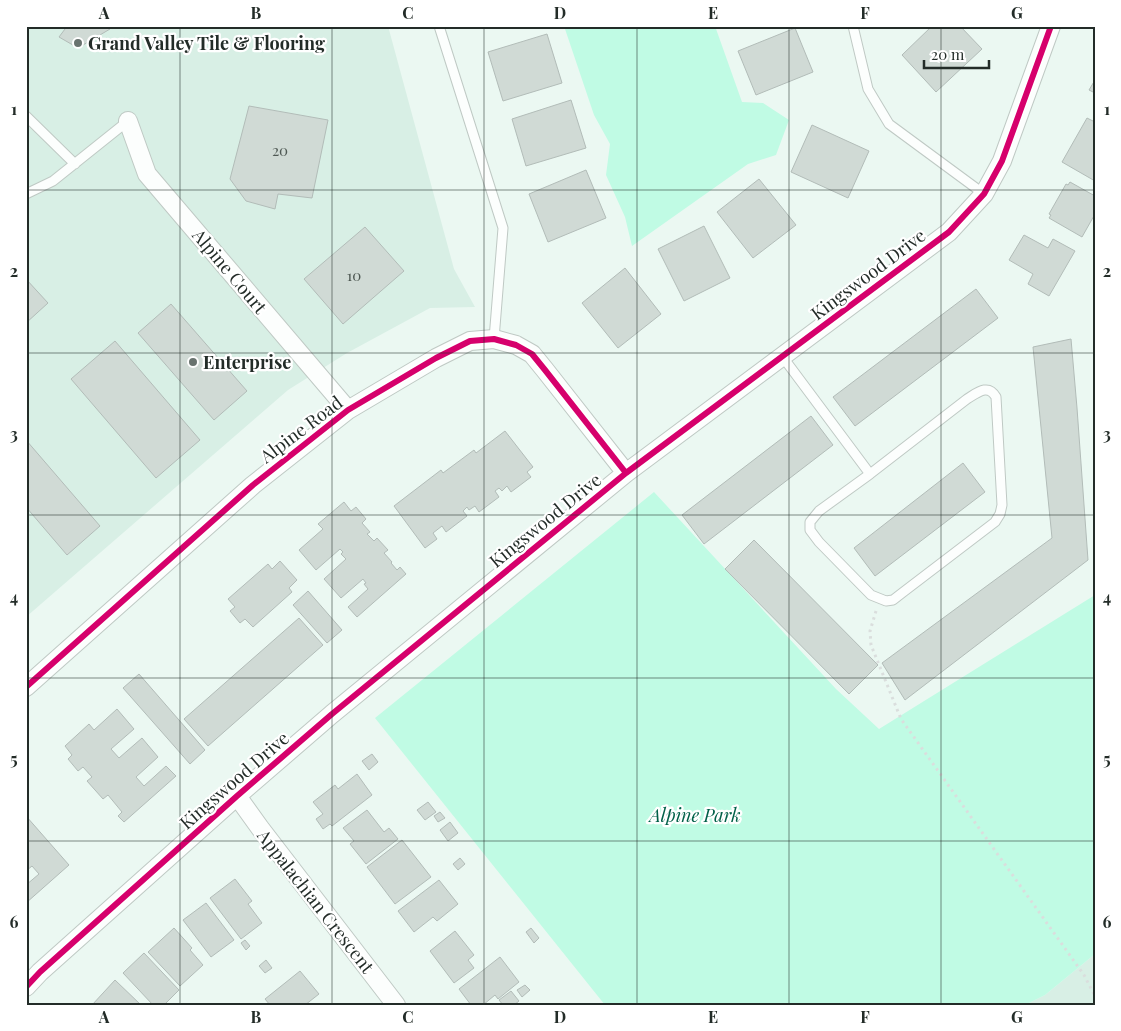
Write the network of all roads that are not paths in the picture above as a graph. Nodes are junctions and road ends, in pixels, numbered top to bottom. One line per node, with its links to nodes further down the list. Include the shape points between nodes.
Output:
1 (439, 26): 9 (lane, via 503,228)
2 (853, 26): 8 (lane, via 868,89 889,124)
3 (1051, 26): 8 (street, Kingswood Drive, via 1002,161)
4 (26, 116): 6 (lane)
5 (128, 122): 6 (lane); 11 (street, Alpine Court, via 147,174)
6 (75, 164): 7 (lane, via 53,181)
7 (26, 194)
8 (984, 194): 10 (street, Kingswood Drive, via 949,232)
9 (494, 339): 11 (street, Alpine Road, via 470,341); 12 (street, Alpine Road, via 532,354)
10 (782, 356): 12 (street, Kingswood Drive); 13 (lane)
11 (348, 410): 14 (street, Alpine Road, via 253,485)
12 (626, 473): 15 (street, Kingswood Drive)
13 (870, 474): 13 (lane, via 967,399 981,390 994,393 1000,514 995,522 893,600 886,601 871,595 810,530 810,522 819,511)
14 (26, 687)
15 (237, 796): 16 (street, Kingswood Drive); 17 (street, Appalachian Crescent)
16 (26, 987)
17 (396, 1005)

